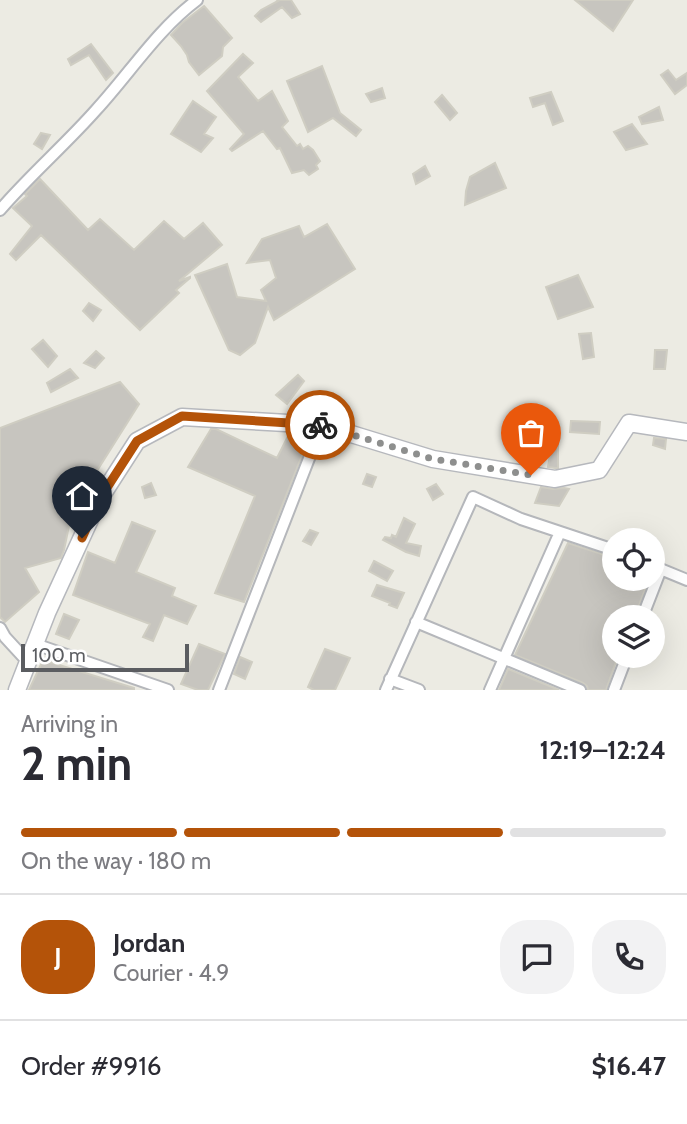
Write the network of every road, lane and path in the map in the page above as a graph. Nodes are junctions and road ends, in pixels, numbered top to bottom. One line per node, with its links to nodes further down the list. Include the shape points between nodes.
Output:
1 (197, 0): 2 (street, via 158,35 104,102)
2 (0, 211)
3 (322, 425): 4 (street, via 433,459 555,479 599,470 629,423); 11 (street, via 182,416 137,441 99,500); 18 (street)
4 (687, 432)
5 (561, 532): 6 (street); 9 (street, via 473,497); 12 (street)
6 (602, 546)
7 (665, 570): 8 (street)
8 (687, 580)
9 (416, 622): 12 (street); 15 (street)
10 (0, 628): 13 (street)
11 (35, 644): 13 (street); 17 (street)
12 (504, 659): 20 (street); 21 (street)
13 (28, 662): 16 (street)
14 (622, 668): 22 (street)
15 (388, 685): 19 (street)
16 (17, 690)
17 (167, 690)
18 (219, 690)
19 (419, 690)
20 (490, 690)
21 (580, 690)
22 (614, 690)

